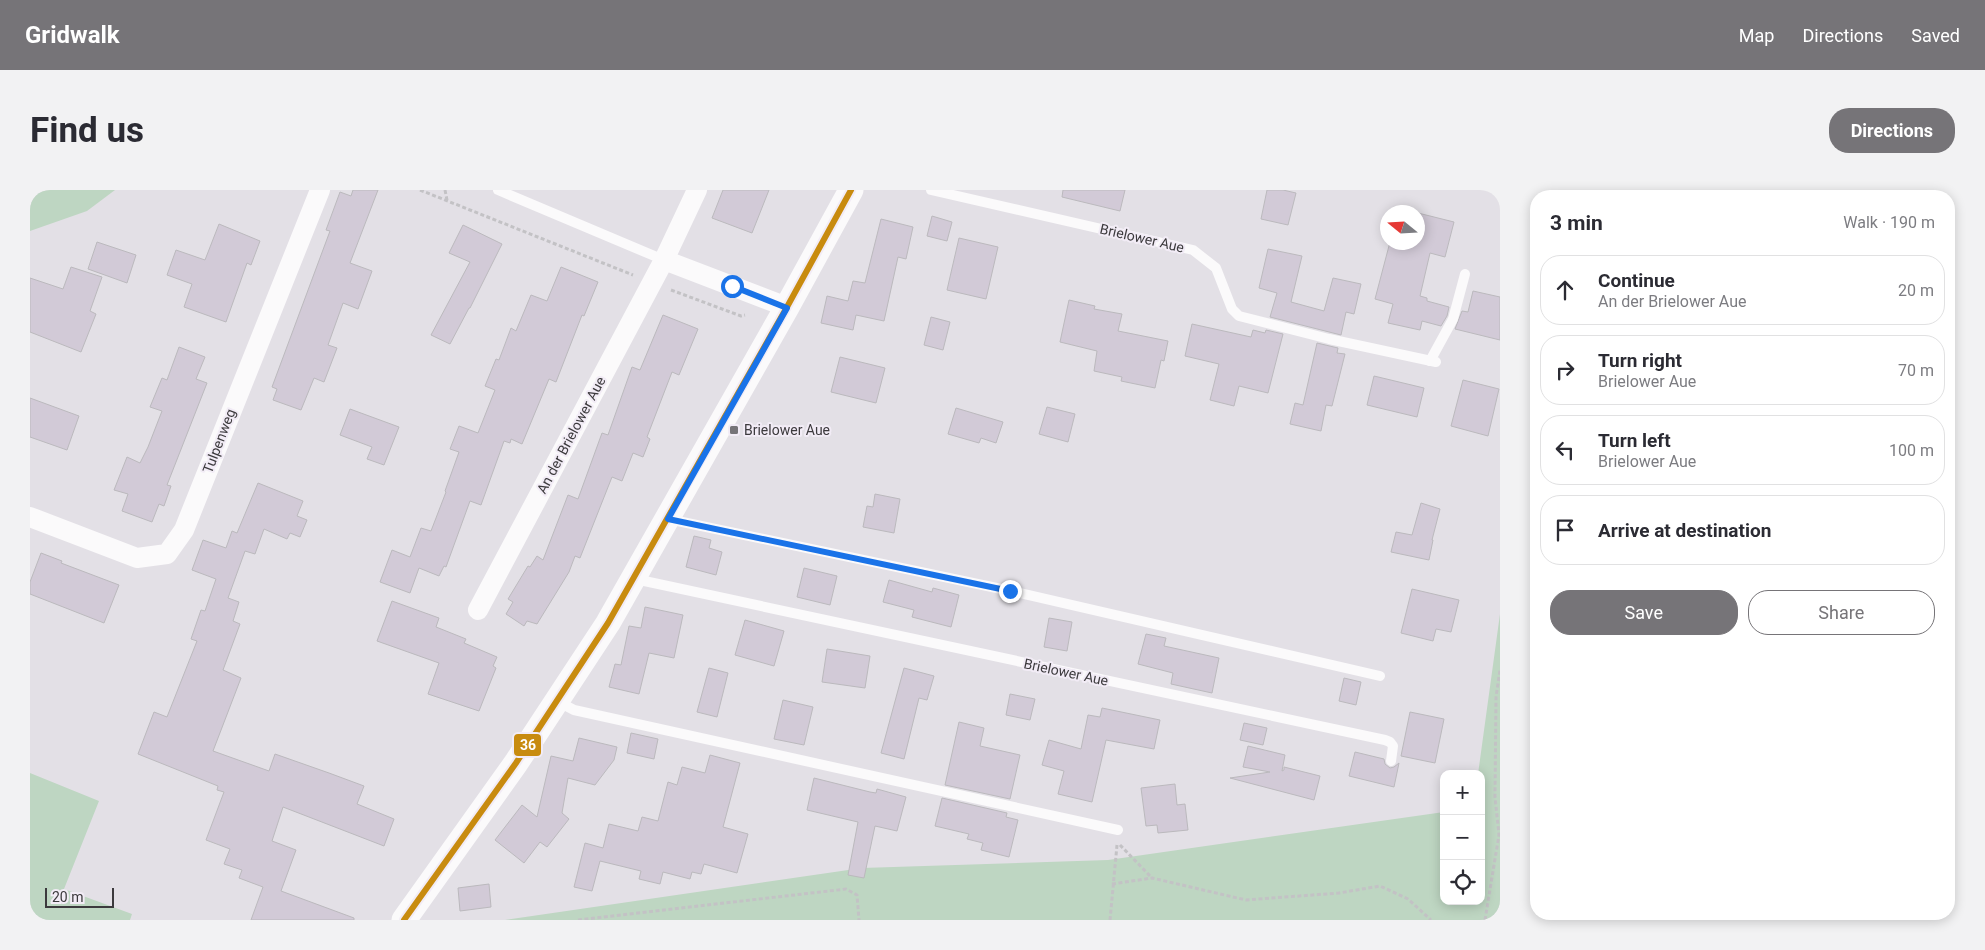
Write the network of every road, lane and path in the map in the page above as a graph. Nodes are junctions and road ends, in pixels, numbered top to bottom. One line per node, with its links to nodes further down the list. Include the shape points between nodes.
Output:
1 (320, 190): 13 (street, Tulpenweg, via 184,530 167,554 137,558)
2 (420, 190): 8 (path)
3 (445, 190): 8 (path)
4 (498, 190): 9 (lane)
5 (697, 190): 9 (street, An der Brielower Aue)
6 (851, 190): 12 (street)
7 (931, 190): 10 (lane, Brielower Aue, via 1193,250 1216,268 1232,309 1239,316 1433,361 1453,319)
8 (447, 201): 11 (path)
9 (664, 260): 11 (street, An der Brielower Aue); 12 (street)
10 (1465, 274)
11 (652, 282): 16 (street, An der Brielower Aue)
12 (787, 308): 14 (street)
13 (30, 516)
14 (668, 519): 15 (street); 18 (lane, via 1010,591)
15 (634, 579): 19 (street); 20 (lane, Brielower Aue, via 1385,740 1394,746)
16 (478, 610)
17 (1500, 670): 29 (path, via 1496,698 1495,797 1499,835)
18 (1380, 676)
19 (558, 701): 21 (lane, via 574,710); 24 (street)
20 (1391, 761)
21 (1118, 830)
22 (1152, 878): 23 (path); 23 (path, via 1118,842); 28 (path, via 1246,900 1339,893 1380,886 1408,899)
23 (1112, 884): 27 (path)
24 (404, 920)
25 (578, 920): 26 (path, via 846,889 856,895)
26 (859, 920)
27 (1110, 920)
28 (1431, 920)
29 (1485, 920)

